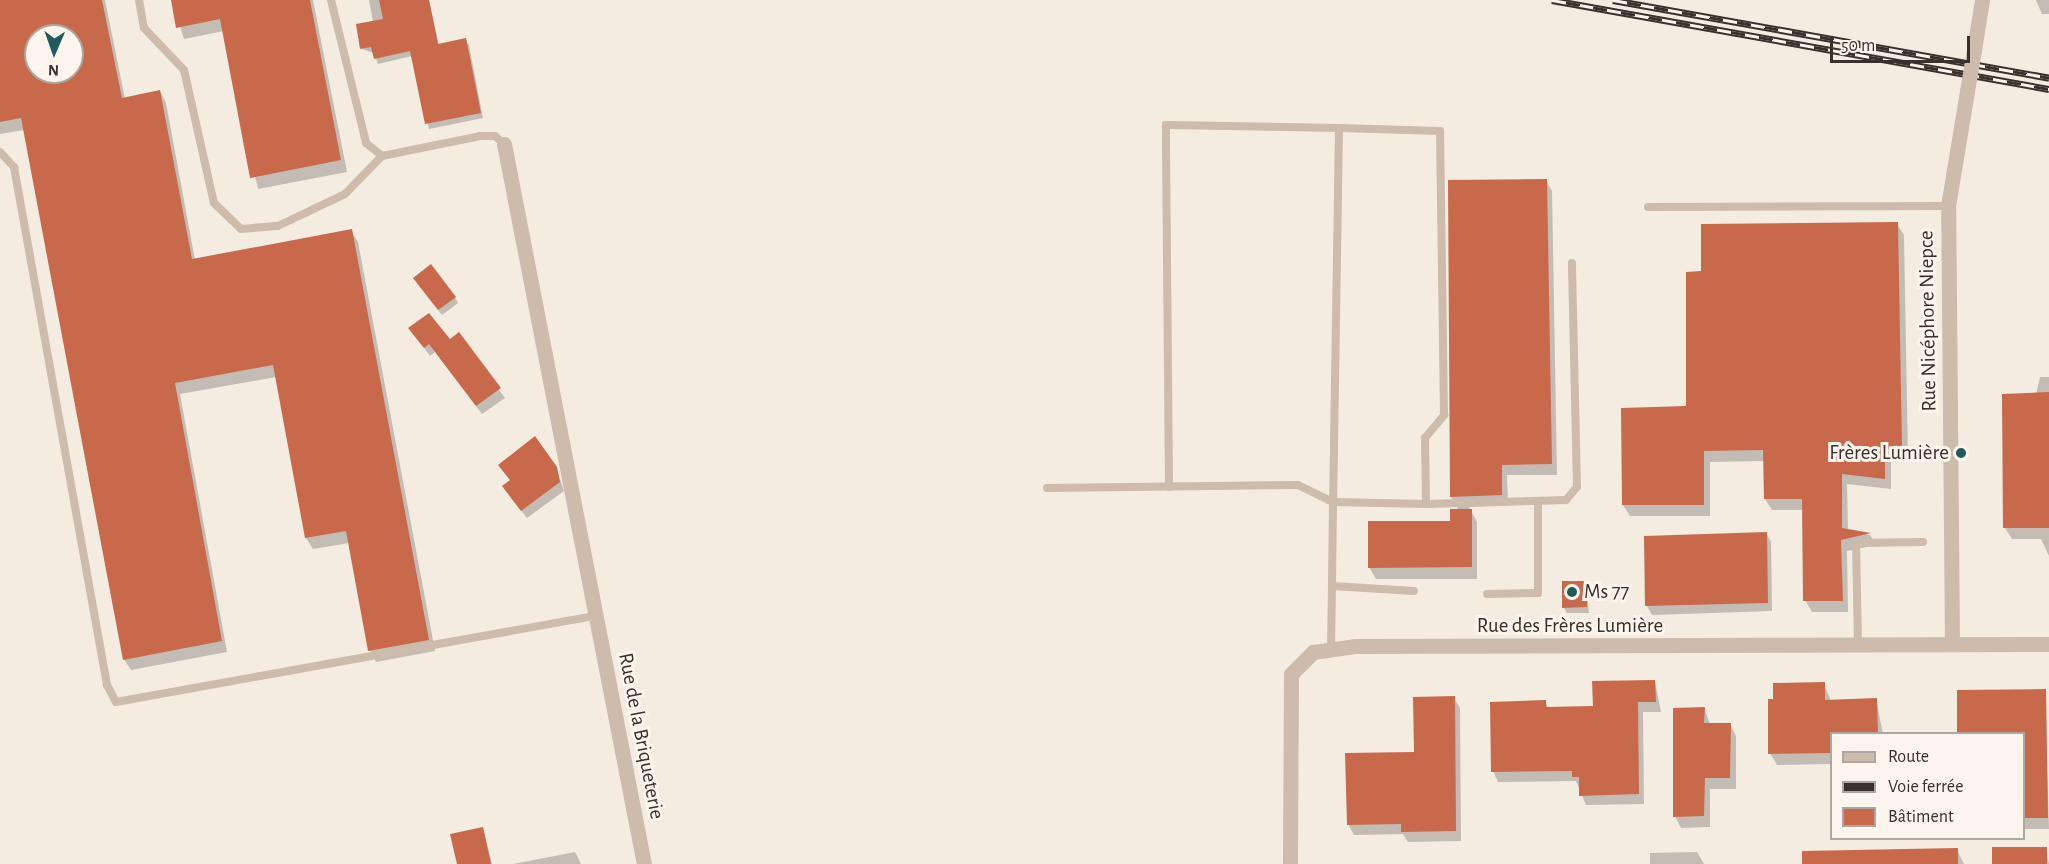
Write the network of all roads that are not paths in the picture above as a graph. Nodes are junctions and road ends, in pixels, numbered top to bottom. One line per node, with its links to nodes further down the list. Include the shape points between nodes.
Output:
1 (139, 0): 7 (lane, via 144,28 184,70 214,203 227,221 241,230 279,226 345,194)
2 (331, 0): 7 (lane, via 366,143)
3 (1982, 0): 8 (street, Rue Nicéphore Niepce, bridge)
4 (1339, 128): 11 (lane, via 1166,125); 14 (lane); 15 (lane, via 1440,131 1444,415 1425,438)
5 (504, 144): 7 (lane, via 495,136 480,136); 20 (street, Rue de la Briqueterie)
6 (0, 152): 20 (lane, via 14,167 107,685 116,702)
7 (382, 156)
8 (1948, 206): 9 (lane); 21 (street, Rue Nicéphore Niepce)
9 (1648, 207)
10 (1572, 263): 13 (lane, via 1577,487 1566,500)
11 (1169, 487): 12 (lane); 14 (lane, via 1298,485)
12 (1047, 488)
13 (1538, 501): 15 (lane); 19 (lane, via 1538,593)
14 (1334, 502): 15 (lane); 17 (lane)
15 (1426, 504)
16 (1923, 542): 23 (lane, via 1856,543)
17 (1332, 586): 18 (lane); 24 (lane)
18 (1414, 591)
19 (1486, 594)
20 (598, 616): 25 (street, Rue de la Briqueterie)
21 (1952, 644): 22 (street, Rue des Frères Lumière); 23 (street, Rue des Frères Lumière)
22 (2049, 644)
23 (1858, 646): 24 (street, Rue des Frères Lumière)
24 (1331, 649): 26 (street, Rue des Frères Lumière, via 1313,652 1291,674)
25 (644, 864)
26 (1290, 864)

